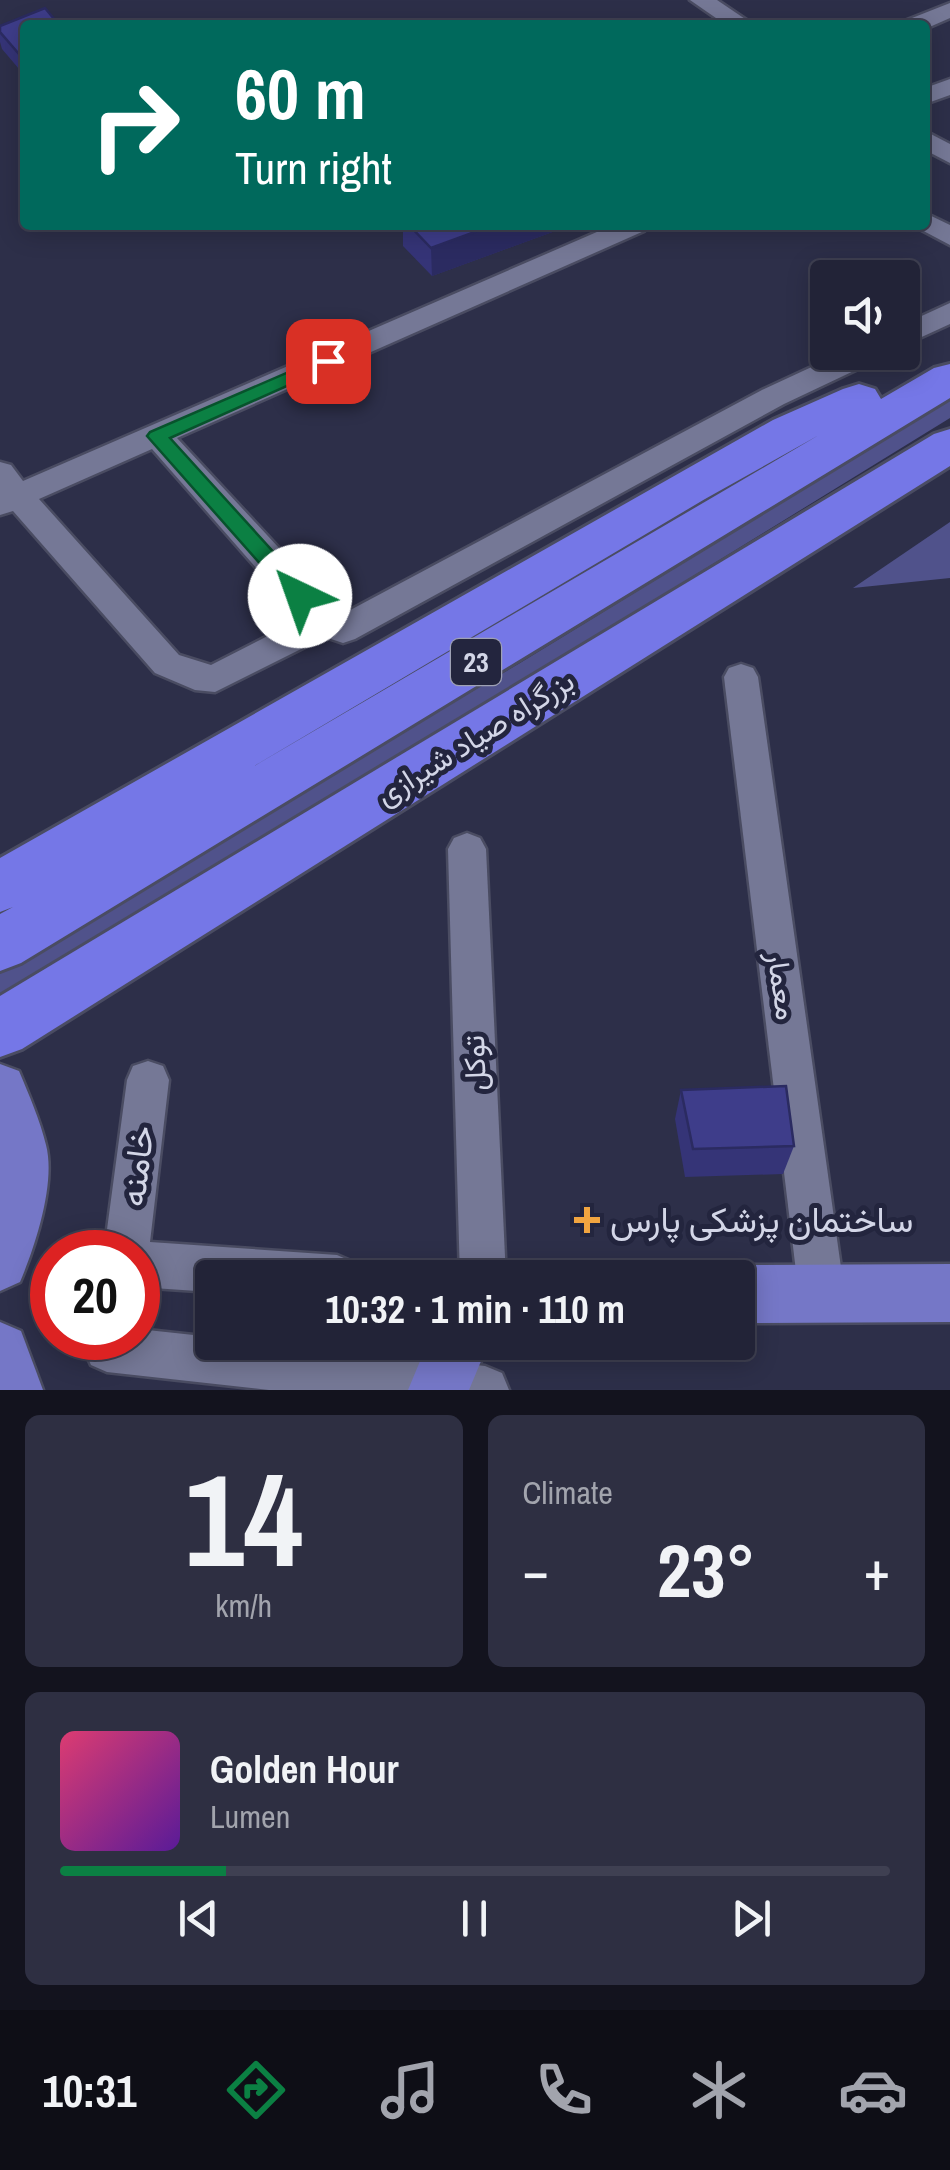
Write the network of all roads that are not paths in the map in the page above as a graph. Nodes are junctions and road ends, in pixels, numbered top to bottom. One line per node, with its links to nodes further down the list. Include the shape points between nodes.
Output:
1 (702, 0): 3 (street)
2 (950, 10): 4 (street)
3 (734, 20)
4 (927, 20)
5 (624, 230): 11 (street)
6 (950, 312): 7 (street)
7 (920, 328)
8 (950, 366): 17 (highway, via 772,440)
9 (831, 370): 14 (street, via 343,630)
10 (950, 378): 18 (highway, بزرگراه صیاد شیرازی / 23)
11 (157, 436): 13 (street); 14 (street)
12 (950, 446): 19 (highway, بزرگراه صیاد شیرازی / 23)
13 (6, 491): 14 (street, via 167,664 195,677 215,679)
14 (324, 622)
15 (741, 677): 29 (street, معمار)
16 (468, 849): 23 (street, توکل)
17 (0, 887)
18 (0, 945)
19 (0, 1030)
20 (148, 1080): 22 (street, خامنه)
21 (0, 1088): 24 (main road, via 20,1149 15,1211)
22 (129, 1230)
23 (481, 1260)
24 (0, 1262)
25 (160, 1266): 26 (street)
26 (195, 1268)
27 (755, 1294): 29 (main road)
28 (950, 1294): 29 (main road)
29 (822, 1296)
30 (160, 1348): 32 (street)
31 (0, 1352): 33 (main road)
32 (456, 1376)
33 (12, 1390)

